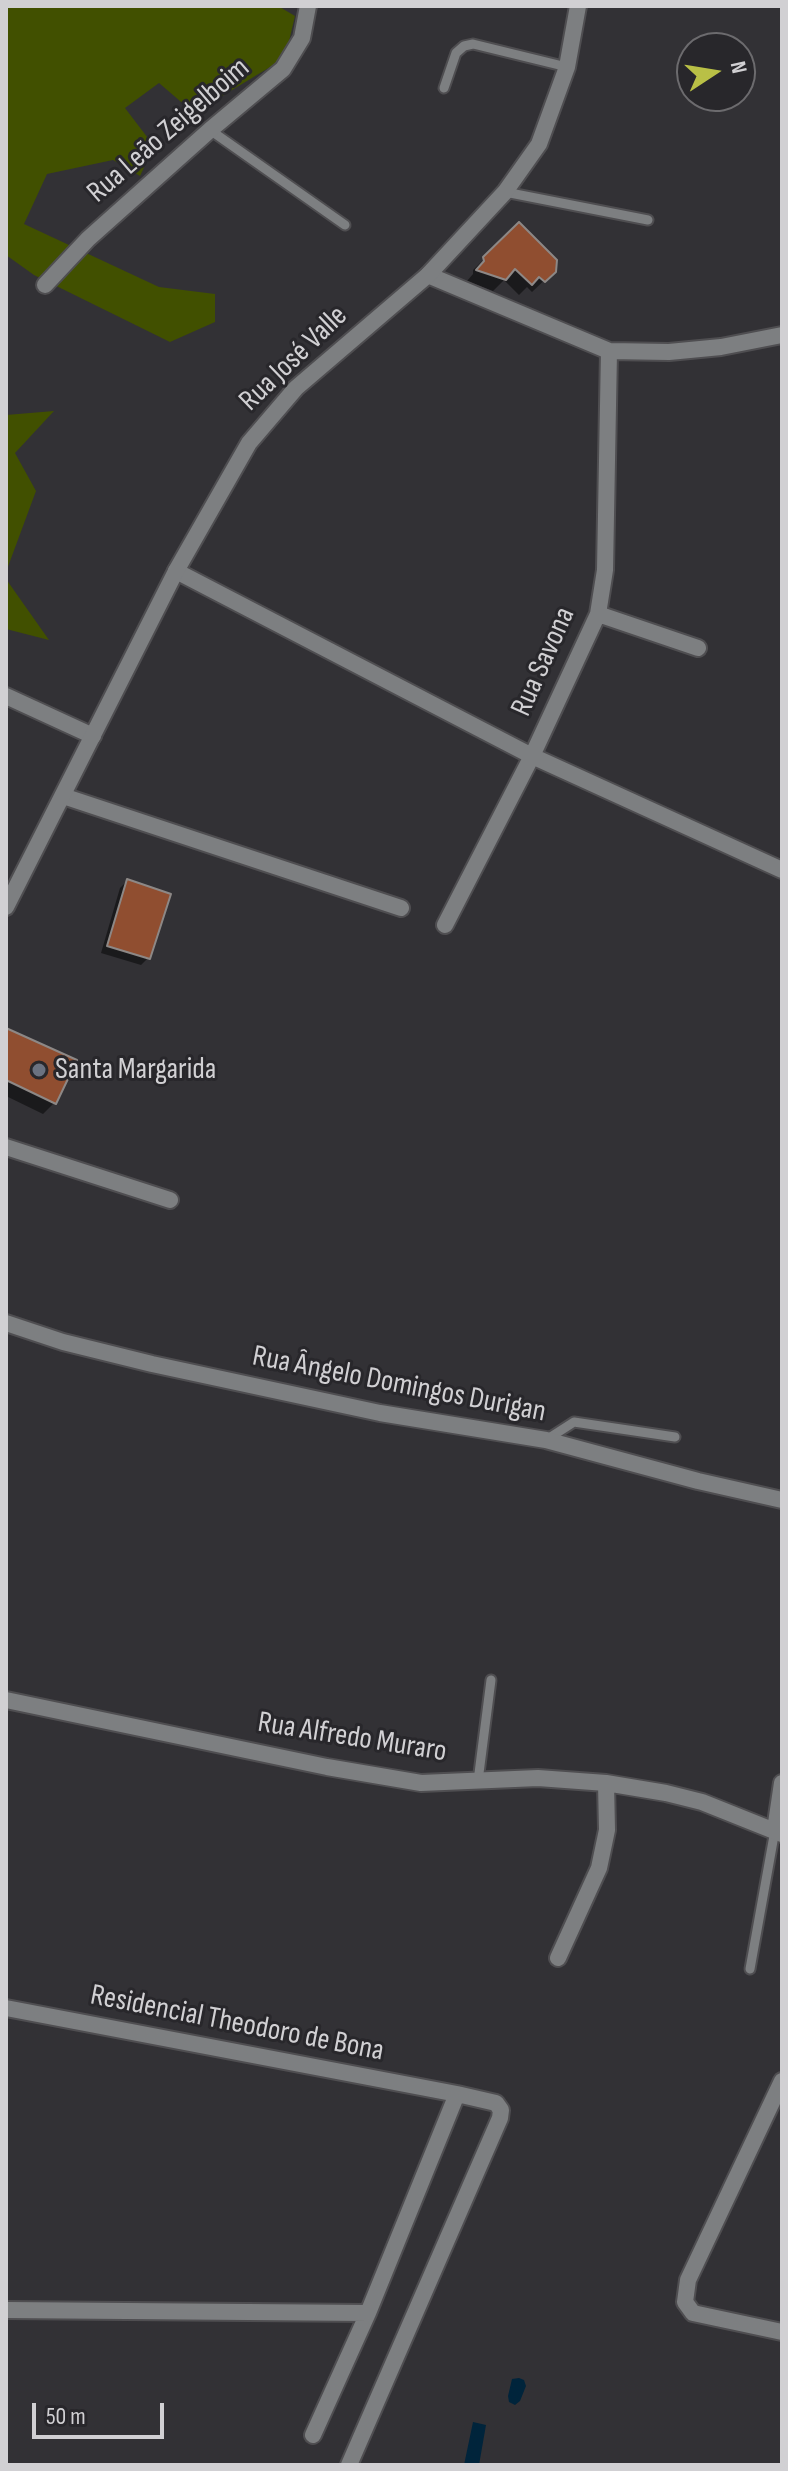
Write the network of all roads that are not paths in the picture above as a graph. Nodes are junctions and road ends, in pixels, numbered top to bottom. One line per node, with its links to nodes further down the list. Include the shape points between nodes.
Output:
1 (308, 6): 5 (street, Rua Leão Zeigelboim, via 302,38 283,69)
2 (578, 6): 3 (street, Rua José Valle)
3 (567, 67): 4 (lane, via 473,44 456,53); 6 (street, Rua José Valle, via 539,144)
4 (444, 88)
5 (210, 130): 8 (lane); 10 (street, Rua Leão Zeigelboim, via 88,239)
6 (505, 192): 7 (lane); 9 (street, Rua José Valle)
7 (648, 220)
8 (345, 225)
9 (428, 275): 12 (street); 13 (street, Rua José Valle, via 277,410 249,443)
10 (45, 285)
11 (782, 335): 12 (street, via 669,352)
12 (609, 351): 14 (street, Rua Savona, via 605,570)
13 (176, 571): 17 (street, Rua José Valle); 18 (street)
14 (598, 614): 15 (street); 18 (street, Rua Savona)
15 (698, 648)
16 (6, 696): 17 (street)
17 (93, 736): 19 (street, Rua José Valle)
18 (532, 756): 20 (street); 23 (street, Rua Savona)
19 (63, 796): 21 (street, Rua José Valle); 22 (street)
20 (782, 870)
21 (6, 907)
22 (401, 908)
23 (445, 925)
24 (6, 1147): 25 (street)
25 (170, 1200)
26 (6, 1323): 28 (street, Rua Ângelo Domingos Durigan, via 167,1368 380,1413)
27 (675, 1437): 28 (lane, via 574,1422)
28 (546, 1440): 29 (street, Rua Ângelo Domingos Durigan)
29 (782, 1500)
30 (491, 1680): 32 (lane)
31 (6, 1700): 32 (street, Rua Alfredo Muraro, via 327,1767 421,1783)
32 (478, 1781): 33 (street, Rua Alfredo Muraro)
33 (606, 1783): 35 (street, Rua Alfredo Muraro, via 702,1802); 36 (street, via 607,1830 599,1868)
34 (782, 1783): 35 (street)
35 (778, 1832): 37 (lane)
36 (558, 1958)
37 (750, 1969)
38 (6, 2008): 40 (street, Residencial Theodoro de Bona)
39 (782, 2081): 43 (street, via 688,2280 685,2302 693,2313)
40 (457, 2094): 42 (street); 45 (street, Residencial Theodoro de Bona, via 496,2103 500,2118)
41 (6, 2310): 42 (street)
42 (368, 2313): 44 (street)
43 (782, 2332)
44 (313, 2435)
45 (349, 2465)

